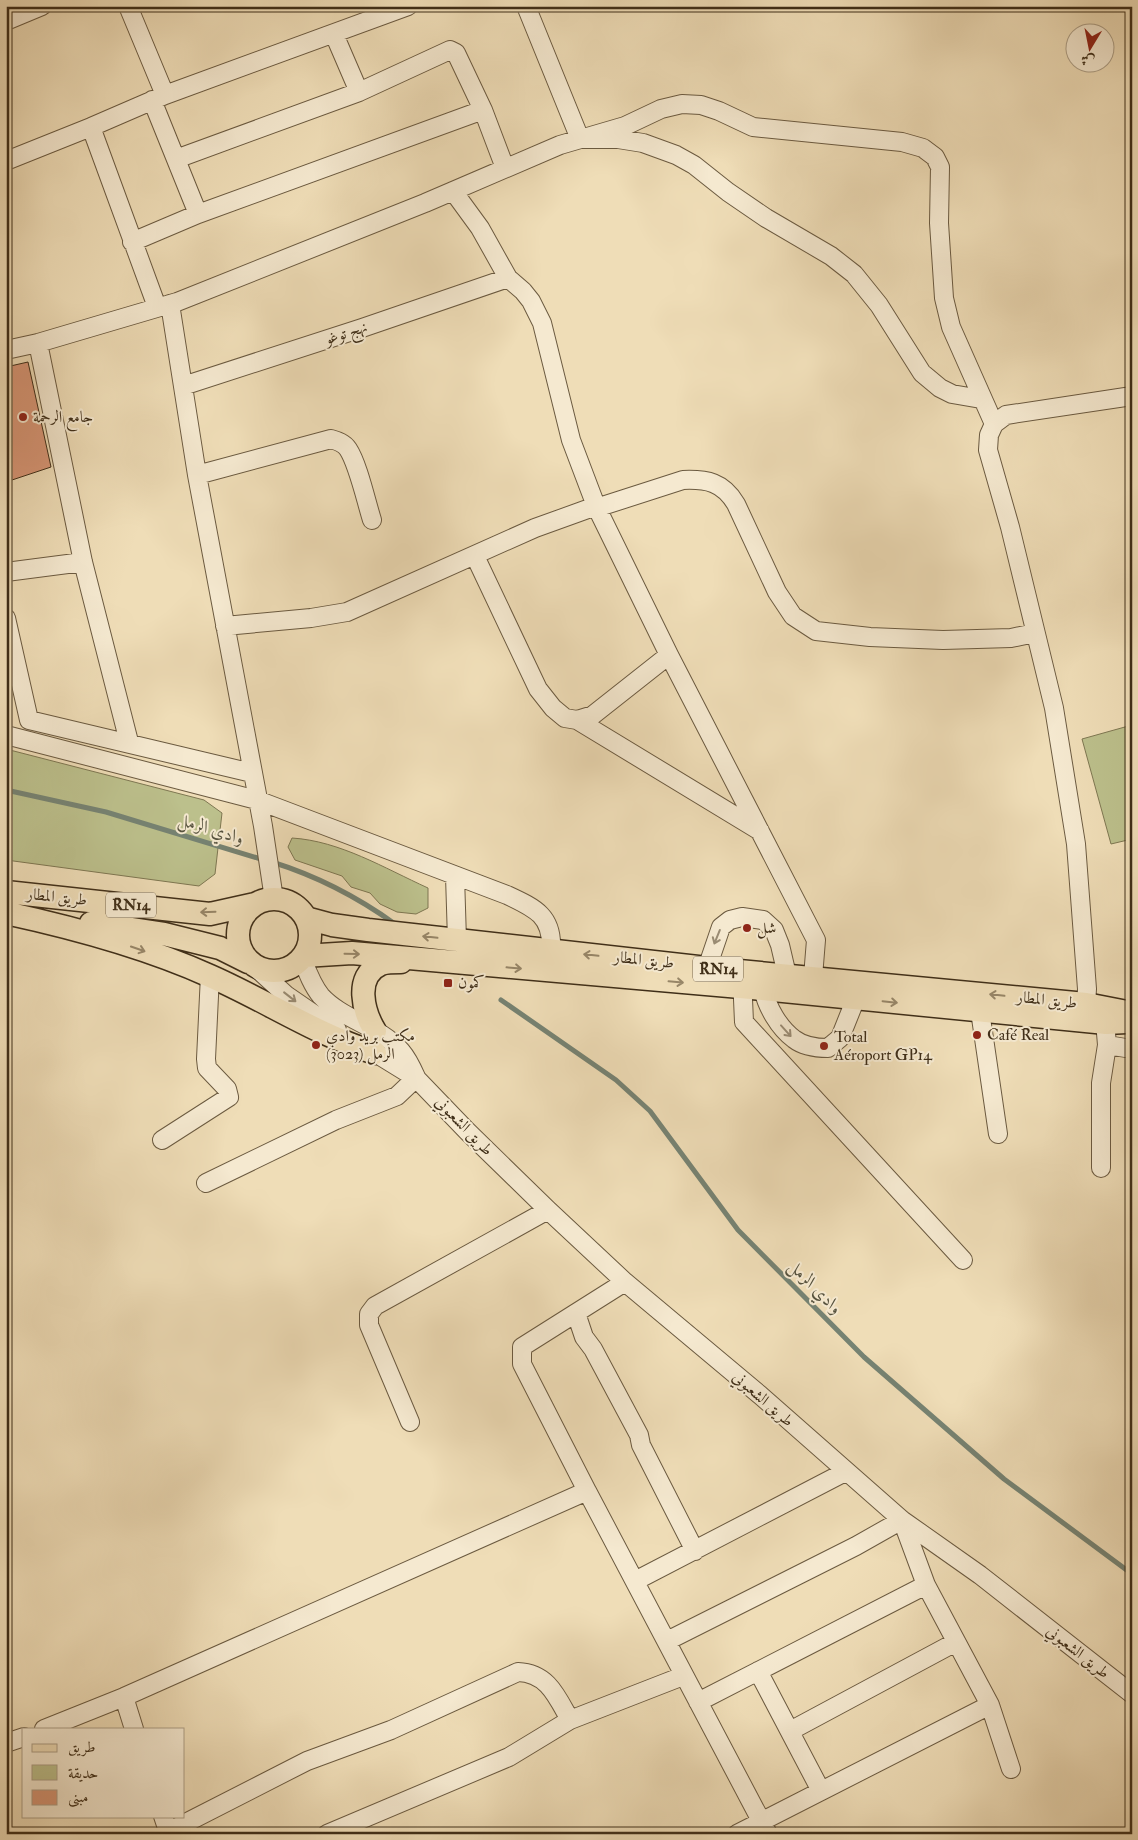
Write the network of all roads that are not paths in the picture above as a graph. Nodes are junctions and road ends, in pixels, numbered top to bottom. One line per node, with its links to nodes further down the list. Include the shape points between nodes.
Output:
1 (42, 6): 5 (street)
2 (128, 6): 8 (street)
3 (408, 6): 6 (street)
4 (526, 6): 11 (street)
5 (6, 21)
6 (334, 34): 7 (street); 8 (street)
7 (358, 92): 9 (street, via 450,50 457,56); 12 (street)
8 (158, 98): 10 (street); 12 (street)
9 (482, 110): 14 (street); 16 (street)
10 (91, 127): 13 (street); 17 (street)
11 (580, 139): 14 (street); 24 (street, via 618,139 642,144 676,155 694,165 758,213 849,269 879,305 922,373 940,388 952,394); 24 (street, via 682,104 719,110 754,127 902,142 923,148 935,157 940,167 939,223 944,298 951,326)
12 (176, 159): 16 (street)
13 (6, 161)
14 (505, 168): 15 (street)
15 (453, 191): 18 (street, via 480,228); 19 (street)
16 (198, 214): 17 (street)
17 (132, 242): 19 (street)
18 (508, 278): 22 (street, نهج توغو); 27 (street, via 531,300 542,323 571,440)
19 (163, 305): 20 (street); 22 (street)
20 (38, 343): 21 (street); 30 (street)
21 (6, 350)
22 (183, 386): 26 (street)
23 (1132, 396): 25 (street, via 1006,415)
24 (981, 399): 25 (street)
25 (994, 424): 34 (street, via 988,450)
26 (197, 475): 28 (street, via 332,439 348,448); 33 (street)
27 (596, 507): 29 (street, via 535,528); 34 (street, via 682,480 721,486 736,504 777,592 793,616 816,631 943,640 1011,638); 35 (street)
28 (372, 520)
29 (475, 556): 33 (street, via 347,612); 37 (street, via 538,689 565,718)
30 (83, 562): 31 (street); 39 (street)
31 (6, 572)
32 (6, 618): 36 (street)
33 (225, 626): 40 (street)
34 (1036, 632): 59 (street, via 1054,708 1076,844)
35 (669, 655): 37 (street, via 593,715); 42 (street)
36 (29, 720): 38 (street); 39 (street)
37 (577, 720): 42 (street)
38 (15, 737): 41 (street)
39 (128, 742): 40 (street)
40 (252, 773): 41 (street)
41 (257, 800): 43 (street); 45 (street, via 263,826)
42 (760, 831): 56 (street, via 816,940)
43 (455, 876): 48 (street); 49 (street, via 507,895 540,913 552,935)
44 (6, 892): 45 (main road, طريق المطار / RN14, one-way to 44, via 210,914)
45 (264, 901): 47 (main road, RN14, via 292,904); 52 (main road, via 247,911 237,931 240,947)
46 (6, 912): 52 (main road, طريق المطار / RN14, via 164,934 220,948); 54 (main road, one-way to 54, via 122,944)
47 (306, 918): 48 (main road, طريق المطار / RN14, one-way to 47, via 332,925); 50 (main road, via 310,937)
48 (457, 940): 49 (main road, طريق المطار / RN14)
49 (551, 950): 53 (main road, طريق المطار / RN14, one-way to 49)
50 (303, 957): 51 (main road, طريق المطار / RN14, one-way to 51, via 352,953); 52 (main road, RN14, via 292,967 279,971 266,971); 64 (street, طريق الشعبوني, via 321,996)
51 (418, 959): 57 (main road, طريق المطار / RN14, one-way to 57); 64 (main road, via 381,964 366,979 363,999)
52 (251, 964): 64 (street, طريق الشعبوني, one-way to 64, via 305,1009)
53 (707, 968): 55 (street, one-way to 53, via 774,930 763,920 742,917 721,927); 57 (main road, طريق المطار / RN14)
54 (210, 975): 64 (main road, via 328,1036); 69 (street, via 206,1059 208,1068 227,1089 228,1097)
55 (787, 975): 56 (main road, طريق المطار / RN14); 57 (main road, طريق المطار / RN14)
56 (814, 977): 59 (main road, طريق المطار / RN14, one-way to 56)
57 (749, 982): 58 (main road, طريق المطار / RN14); 58 (street, one-way to 58, via 795,1040 815,1048 828,1048 840,1038); 73 (street, via 744,1022)
58 (856, 998): 60 (main road, طريق المطار / RN14, one-way to 60)
59 (1086, 1004): 62 (main road, طريق المطار / RN14)
60 (980, 1011): 62 (main road, طريق المطار / RN14); 68 (street)
61 (1132, 1013): 62 (main road, طريق المطار / RN14)
62 (1107, 1015): 63 (main road, طريق المطار / RN14); 65 (street)
63 (1132, 1022)
64 (375, 1042): 67 (street, طريق الشعبوني, via 400,1050)
65 (1107, 1045): 66 (street); 70 (street, via 1101,1083)
66 (1132, 1049)
67 (416, 1078): 71 (street, via 397,1096 336,1120); 72 (street, طريق الشعبوني)
68 (998, 1134)
69 (162, 1140)
70 (1101, 1168)
71 (206, 1183)
72 (548, 1210): 74 (street, طريق الشعبوني); 76 (street, via 375,1306 369,1314 374,1338)
73 (963, 1260)
74 (625, 1282): 75 (street); 77 (street, طريق الشعبوني)
75 (576, 1313): 78 (street, via 522,1347 522,1364); 80 (street, via 584,1337 639,1435 641,1445)
76 (410, 1422)
77 (846, 1472): 79 (street, طريق الشعبوني); 80 (street)
78 (587, 1491): 81 (street); 88 (street)
79 (902, 1520): 82 (street); 83 (street); 87 (street, طريق الشعبوني)
80 (695, 1551): 81 (street)
81 (635, 1582): 83 (street)
82 (926, 1585): 84 (street); 85 (street)
83 (667, 1641): 86 (street)
84 (956, 1642): 90 (street); 94 (street)
85 (758, 1671): 89 (street); 94 (street)
86 (683, 1676): 89 (street); 91 (street)
87 (1132, 1694)
88 (124, 1697): 92 (street); 93 (street)
89 (698, 1702): 100 (street)
90 (990, 1705): 97 (street); 98 (street)
91 (570, 1720): 99 (street, via 549,1684 525,1672 518,1672 391,1730 307,1761); 101 (street, via 509,1757)
92 (46, 1728)
93 (134, 1728)
94 (790, 1731): 98 (street)
95 (22, 1738): 96 (street)
96 (6, 1743)
97 (1011, 1769)
98 (821, 1791): 100 (street)
99 (167, 1827)
100 (765, 1828): 102 (street)
101 (327, 1834)
102 (737, 1834)

